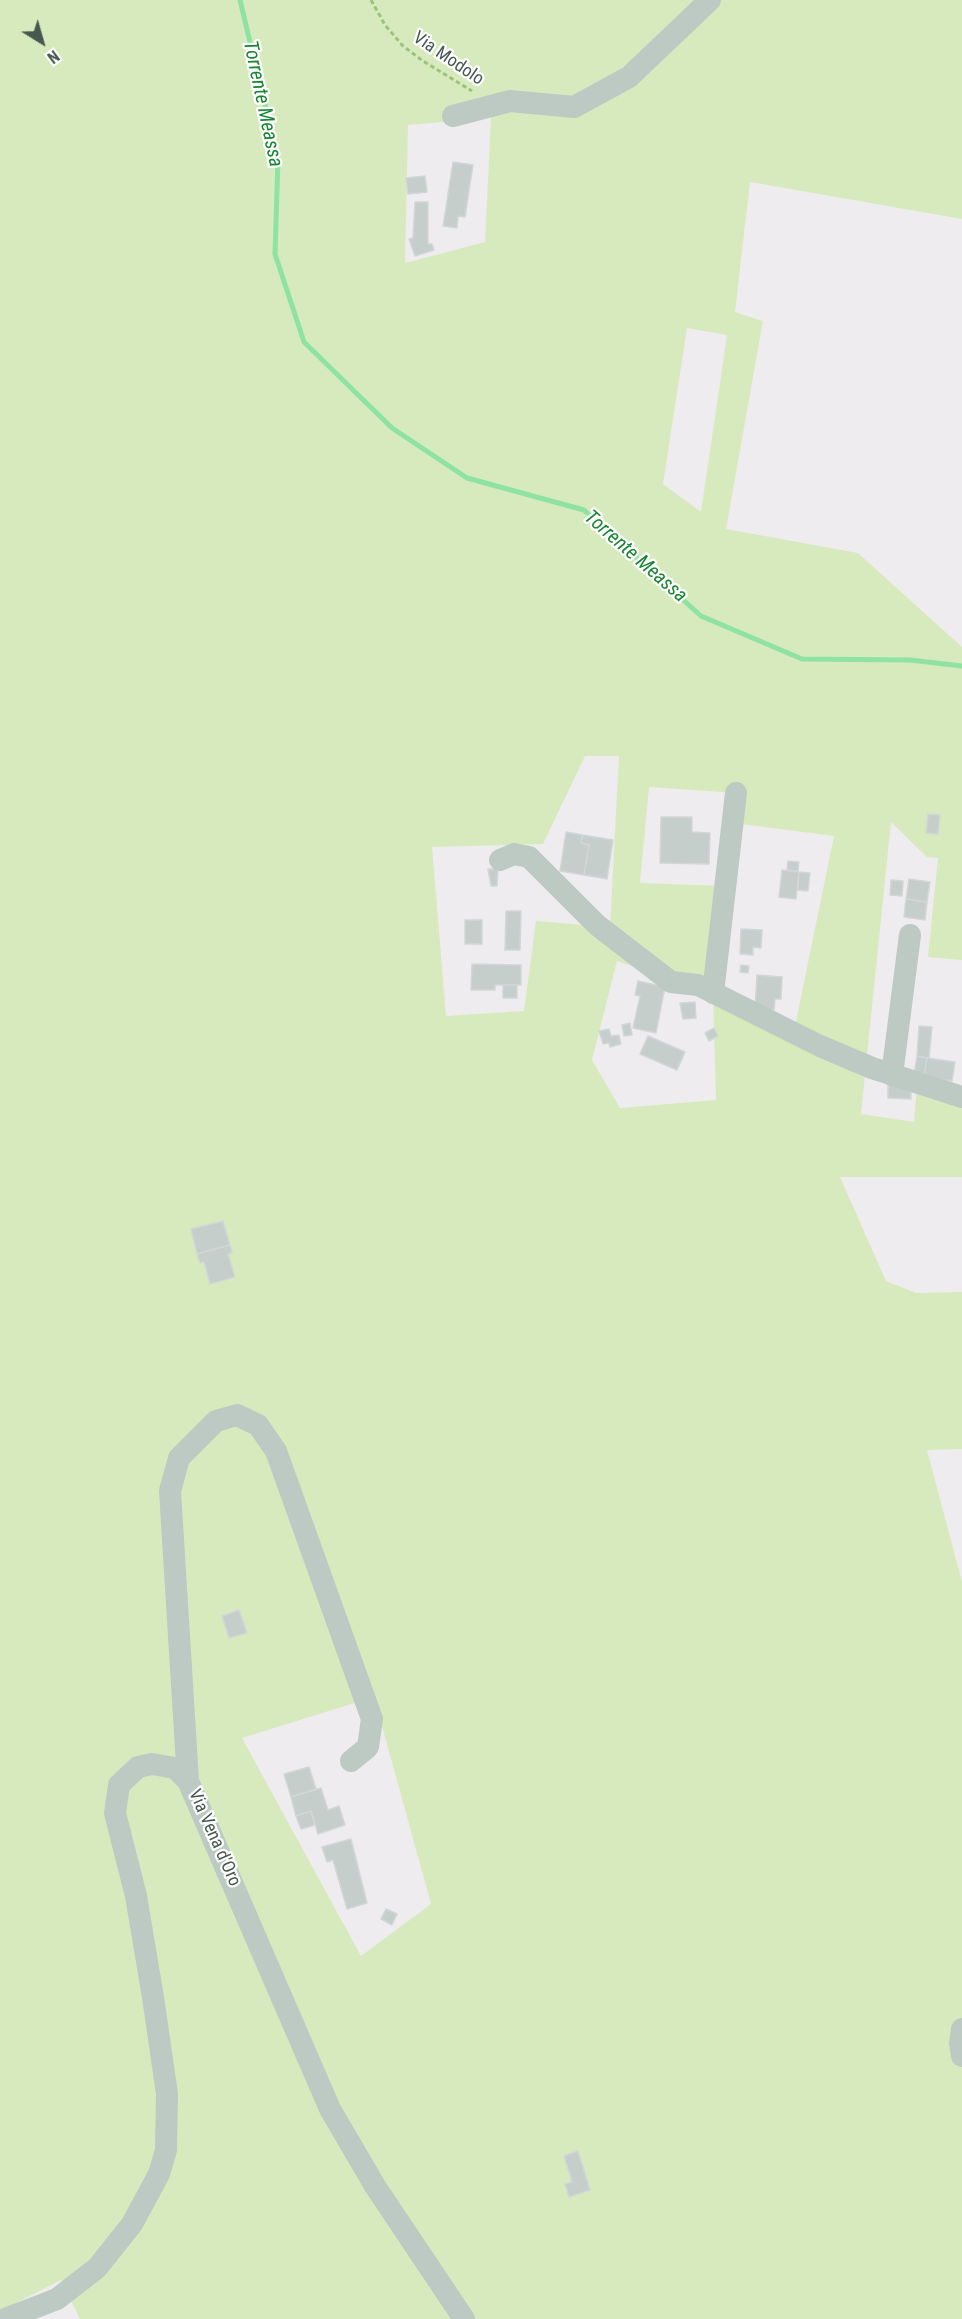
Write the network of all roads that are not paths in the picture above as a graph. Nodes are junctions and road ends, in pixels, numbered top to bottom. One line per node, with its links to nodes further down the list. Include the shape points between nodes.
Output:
1 (710, 0): 2 (street, via 629,77 574,107 510,101)
2 (453, 116)
3 (736, 793): 6 (street)
4 (500, 860): 6 (street, via 514,854 529,856 589,918 649,967 671,982 698,985)
5 (910, 935): 7 (street)
6 (713, 993): 7 (street, via 820,1046)
7 (892, 1075): 8 (street)
8 (962, 1097)
9 (351, 1761): 10 (street, via 368,1747 372,1719 276,1451 258,1425 237,1415 216,1421 179,1458 170,1491)
10 (188, 1780): 13 (street, Via Vena d'Oro, via 175,1768 152,1764 138,1767 118,1785 115,1797 115,1813 136,1896 167,2094 166,2150 159,2174 132,2224 97,2268 57,2299); 14 (street, Via Vena d'Oro, via 330,2109 375,2186)
11 (962, 2029): 12 (street)
12 (962, 2056)
13 (5, 2319)
14 (464, 2319)

